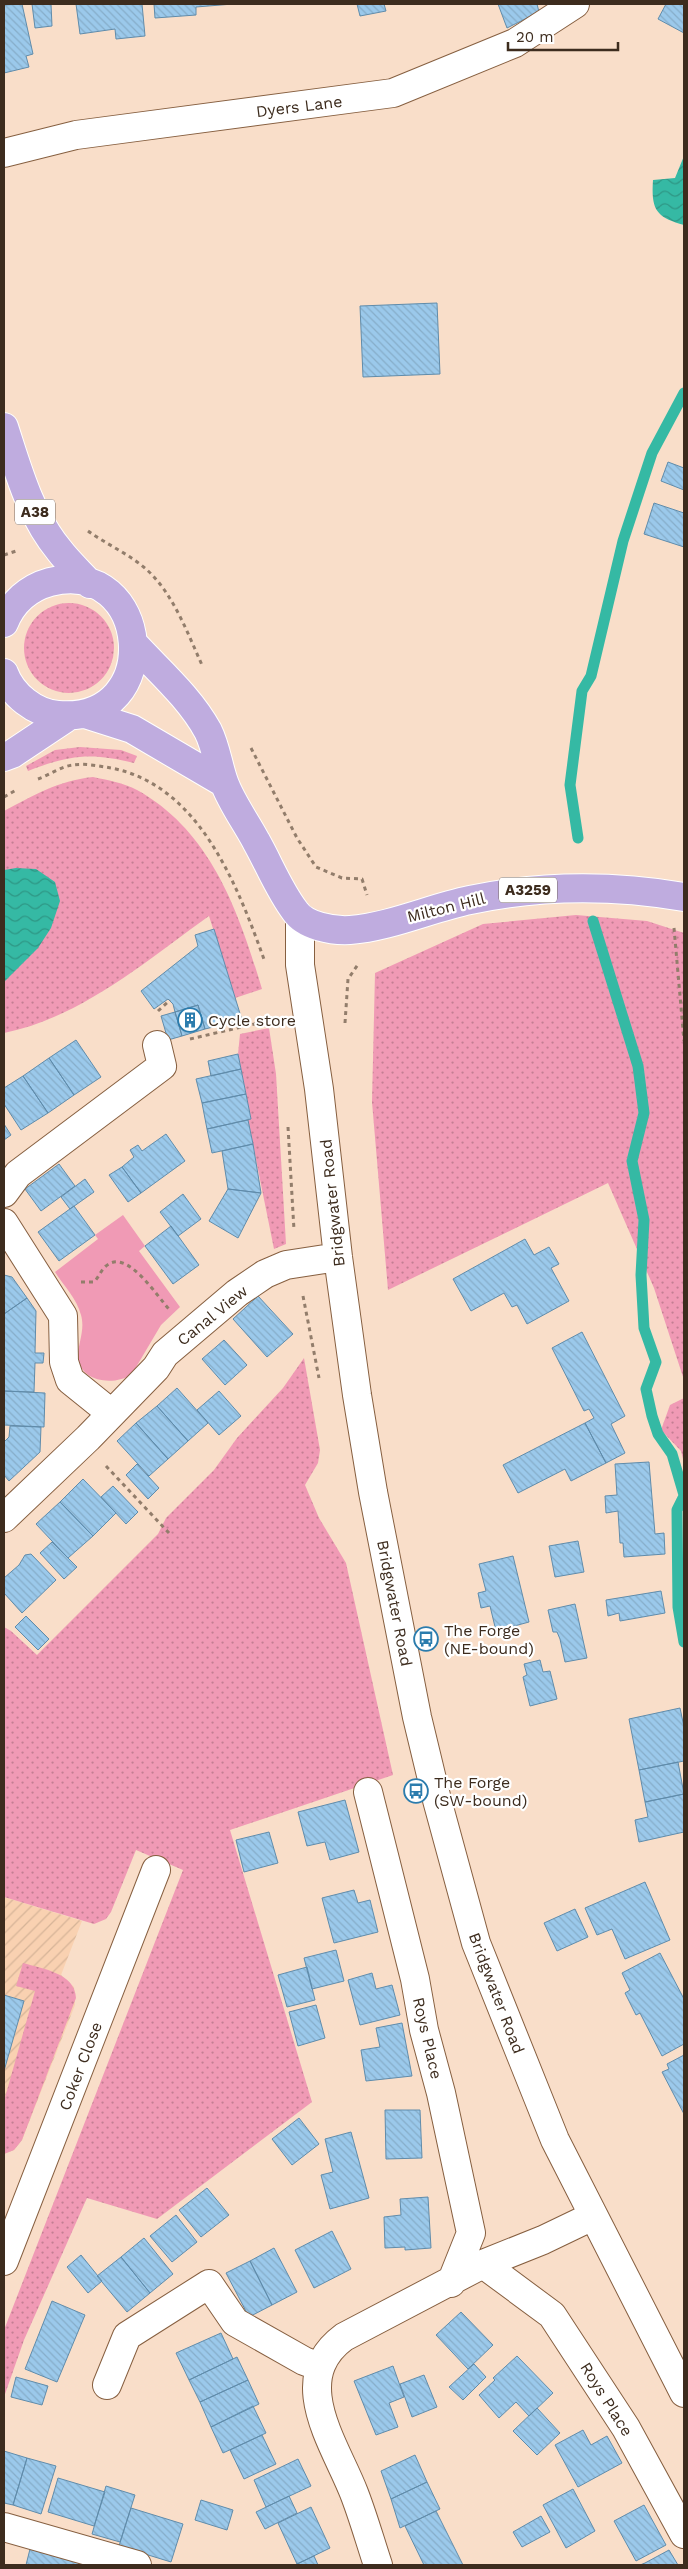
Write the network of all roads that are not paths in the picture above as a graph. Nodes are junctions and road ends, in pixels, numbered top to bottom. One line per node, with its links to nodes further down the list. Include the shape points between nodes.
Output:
1 (575, 4): 2 (street, Dyers Lane, via 515,42 394,93 76,135)
2 (4, 153)
3 (4, 427): 4 (main road, A38, via 26,495 58,550)
4 (90, 584): 5 (main road, A38, via 59,580 44,584 29,591); 6 (main road, A38, via 117,602 132,629)
5 (5, 611)
6 (134, 645): 8 (main road, A38, via 134,661 122,688 98,708); 10 (main road, via 186,699 201,720 211,740)
7 (4, 674): 8 (main road, via 24,701 45,712)
8 (77, 715): 9 (main road, A38); 10 (main road, via 132,729)
9 (4, 757)
10 (224, 783): 12 (main road)
11 (684, 897): 12 (main road, Milton Hill / A3259, via 616,889 534,890 470,900 349,930 318,925)
12 (300, 917): 16 (street, Bridgwater Road, via 300,965 320,1089)
13 (156, 1045): 14 (street, via 162,1066 18,1174)
14 (4, 1193)
15 (4, 1223): 17 (street, via 63,1316 65,1372 82,1391)
16 (338, 1257): 17 (street, Canal View, via 297,1262 274,1269 238,1293 165,1354 156,1368); 21 (street, Bridgwater Road, via 373,1492 417,1717 437,1800 476,1943 554,2140)
17 (111, 1413): 18 (street, Canal View)
18 (4, 1518)
19 (368, 1792): 24 (street, Roys Place, via 416,1979 424,2030 471,2233)
20 (156, 1870): 22 (street, Coker Close)
21 (593, 2216): 23 (street); 27 (street, Bridgwater Road)
22 (4, 2261)
23 (483, 2264): 24 (street); 29 (street, Roys Place, via 552,2315 626,2428)
24 (451, 2283): 25 (street, via 344,2337 329,2351)
25 (320, 2367): 26 (street, via 236,2322 209,2284 127,2336); 31 (street, via 316,2383 319,2410 354,2494)
26 (107, 2385)
27 (684, 2393)
28 (4, 2527): 30 (street)
29 (684, 2534)
30 (137, 2565)
31 (378, 2565)

